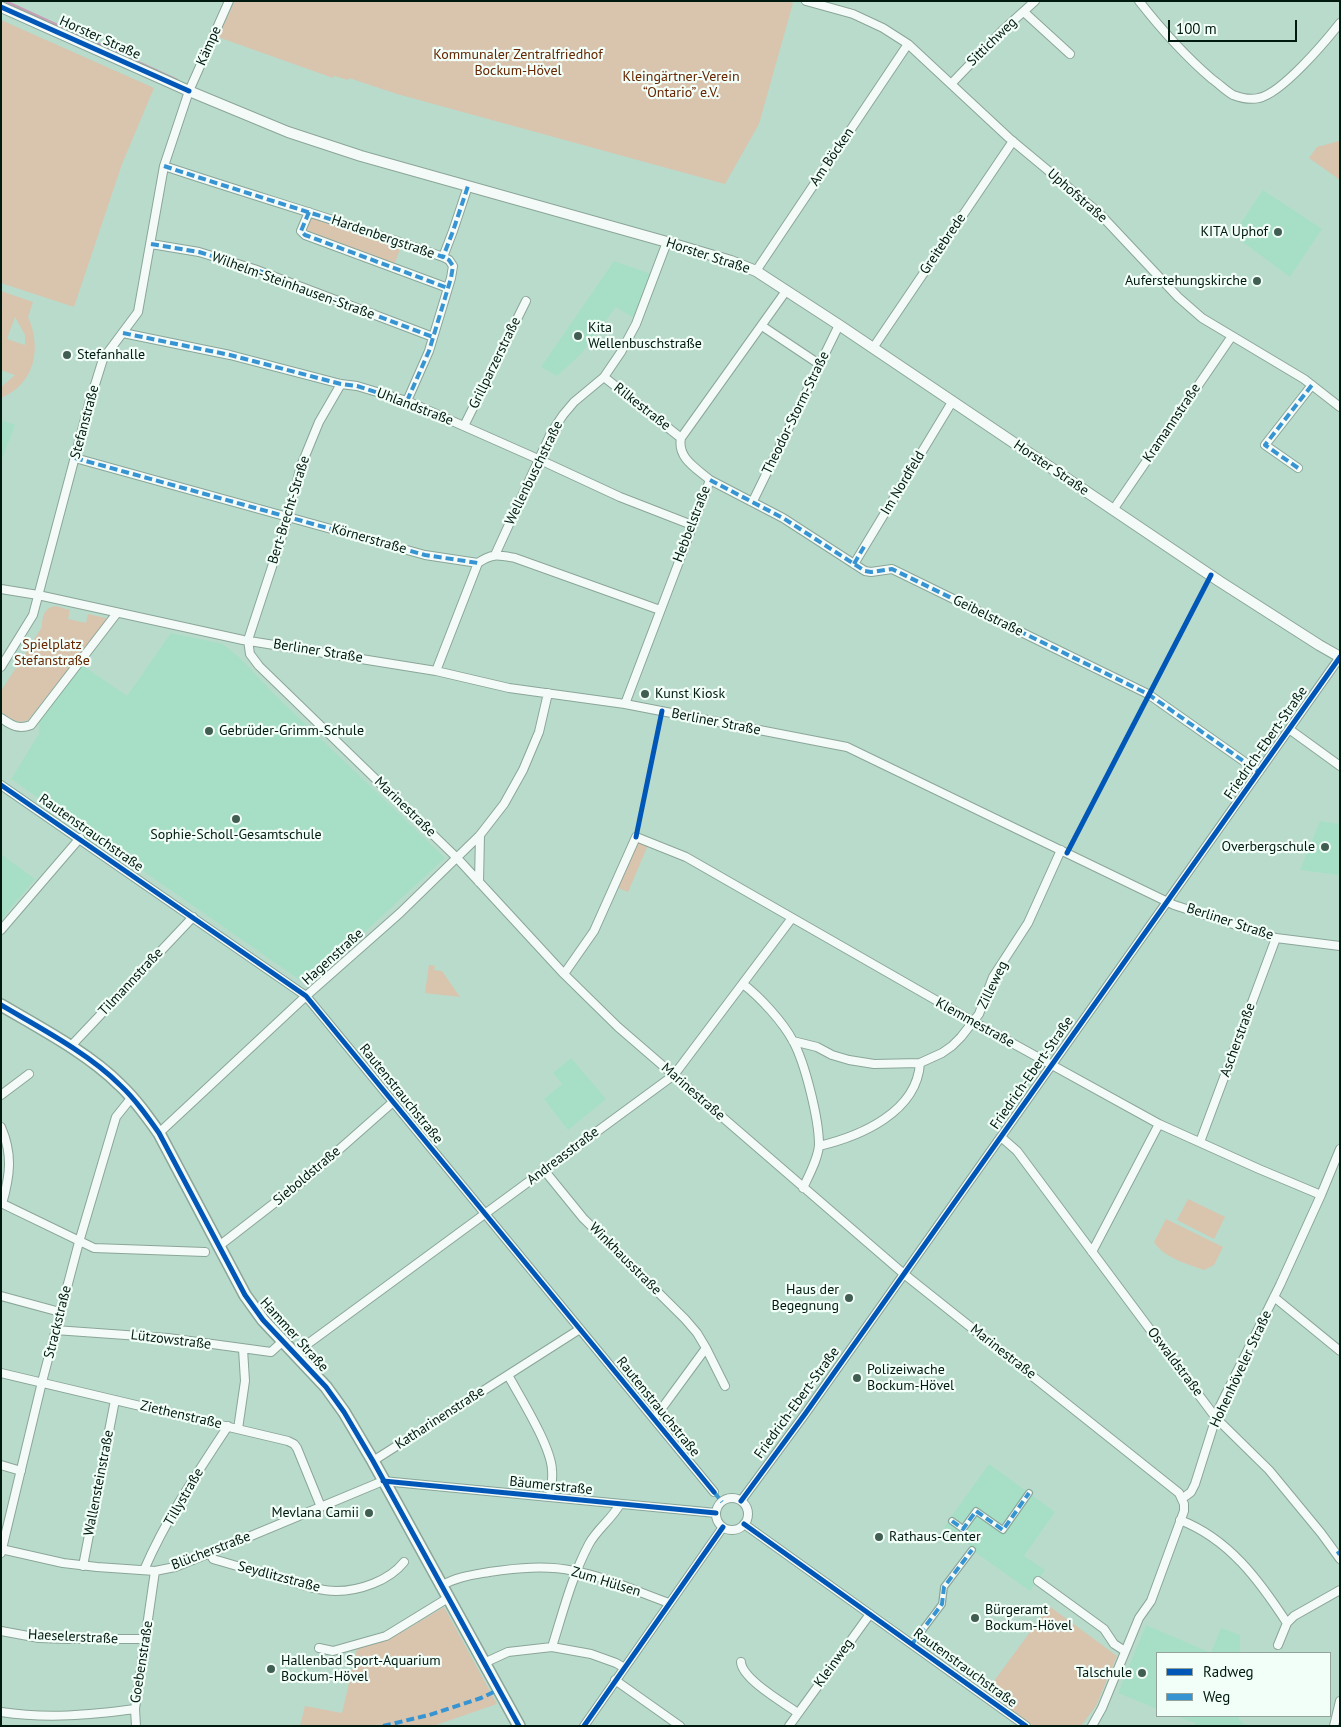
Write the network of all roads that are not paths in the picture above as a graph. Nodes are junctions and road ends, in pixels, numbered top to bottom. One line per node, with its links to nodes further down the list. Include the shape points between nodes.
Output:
1 (229, 1): 11 (street, Kämpe)
2 (806, 1): 8 (street, Uphofstraße, via 853,14)
3 (1035, 1): 6 (street, Sittichweg)
4 (1139, 1): 7 (street, via 1168,36 1205,72 1233,95 1251,99 1264,96 1289,78)
5 (1, 7): 11 (street, Horster Straße)
6 (1024, 12): 9 (street); 10 (street, Sittichweg)
7 (1340, 23)
8 (908, 44): 10 (street, Uphofstraße); 19 (street, Am Böcken)
9 (1070, 54)
10 (951, 84): 12 (street, Uphofstraße)
11 (189, 91): 13 (street, Stefanstraße); 14 (street, Horster Straße, via 288,132)
12 (1013, 141): 26 (street, Uphofstraße, via 1098,212 1178,297 1202,318); 28 (street, Greitebrede)
13 (164, 166): 15 (street, Hardenbergstraße); 17 (street, Stefanstraße)
14 (468, 186): 16 (street, Horster Straße); 18 (street, Hardenbergstraße)
15 (309, 212): 18 (street, Hardenbergstraße); 20 (street, Hardenbergstraße, via 301,231 305,235)
16 (668, 242): 19 (street, Horster Straße); 30 (street, Wellenbuschstraße, via 636,324)
17 (151, 244): 25 (street, Stefanstraße, via 138,312); 27 (street, Wilhelm-Steinhausen-Straße, via 199,252 254,268)
18 (443, 257): 20 (street, via 453,266)
19 (756, 271): 21 (street, Horster Straße)
20 (448, 288): 27 (street)
21 (786, 291): 23 (street, Horster Straße); 24 (street)
22 (526, 301): 36 (street, Grillparzerstraße)
23 (839, 325): 28 (street, Horster Straße); 29 (street, Theodor-Storm-Straße)
24 (762, 326): 29 (street); 37 (street)
25 (124, 333): 31 (street, Uhlandstraße, via 230,355); 38 (street, Stefanstraße, via 103,359)
26 (1232, 336): 32 (street, Uphofstraße); 43 (street, Kramannstraße)
27 (433, 337): 33 (street)
28 (874, 348): 34 (street, Horster Straße)
29 (819, 364): 42 (street, Theodor-Storm-Straße)
30 (604, 377): 37 (street, Rilkestraße); 39 (street, Wellenbuschstraße, via 563,415)
31 (341, 384): 33 (street, Uhlandstraße); 44 (street, Bert-Brecht-Straße, via 311,440)
32 (1312, 385): 35 (street, Uphofstraße); 40 (street, via 1265,445)
33 (407, 401): 36 (street, Uhlandstraße)
34 (952, 402): 43 (street, Horster Straße); 48 (street, Im Nordfeld)
35 (1340, 407)
36 (464, 426): 39 (street, Uhlandstraße)
37 (681, 438): 41 (street, Hebbelstraße, via 684,458)
38 (75, 458): 44 (street, Körnerstraße); 50 (street, Stefanstraße)
39 (538, 459): 45 (street, Uhlandstraße, via 620,497); 46 (street, Wellenbuschstraße)
40 (1298, 468)
41 (710, 480): 42 (street, Geibelstraße); 45 (street, Hebbelstraße)
42 (753, 501): 48 (street, Geibelstraße)
43 (1113, 510): 54 (street, Horster Straße)
44 (288, 516): 47 (street, Körnerstraße, via 425,555); 53 (street, Bert-Brecht-Straße)
45 (692, 525): 51 (street, Hebbelstraße)
46 (495, 555): 47 (street); 51 (street, via 515,558)
47 (478, 563): 56 (street)
48 (854, 564): 62 (street, Geibelstraße, via 871,572 892,569 1148,694)
49 (1, 588): 50 (street, Berliner Straße)
50 (38, 595): 52 (street, Berliner Straße); 55 (street, Stefanstraße, via 29,624)
51 (660, 610): 58 (street, Hebbelstraße)
52 (117, 613): 53 (street, Berliner Straße); 59 (street, via 31,725 13,727)
53 (248, 640): 56 (street, Berliner Straße); 67 (street, Marinestraße, via 250,654 258,666)
54 (1340, 657): 60 (street, Friedrich-Ebert-Straße)
55 (1, 667)
56 (436, 671): 57 (street, Berliner Straße, via 508,688)
57 (548, 693): 58 (street, Berliner Straße); 64 (street, via 539,732 523,770 504,804)
58 (625, 704): 66 (street, Berliner Straße, via 847,747)
59 (1, 718)
60 (1289, 729): 61 (street); 62 (street, Friedrich-Ebert-Straße)
61 (1340, 766)
62 (1259, 772): 69 (street, Friedrich-Ebert-Straße)
63 (1, 784): 65 (street, Rautenstrauchstraße)
64 (480, 835): 67 (street); 68 (street)
65 (80, 838): 70 (street, Rautenstrauchstraße); 72 (street)
66 (1061, 850): 69 (street, Berliner Straße); 79 (street, Zilleweg, via 1028,923 993,977)
67 (457, 858): 68 (street, Marinestraße); 77 (street, Hagenstraße)
68 (479, 882): 75 (street, Marinestraße)
69 (1168, 902): 73 (street, Berliner Straße); 83 (street, Friedrich-Ebert-Straße)
70 (193, 917): 77 (street, Rautenstrauchstraße); 81 (street, Tilmannstraße)
71 (792, 918): 75 (street, Klemmestraße, via 686,857 636,837 594,931); 76 (street, Andreasstraße); 79 (street, Klemmestraße)
72 (1, 930)
73 (1276, 938): 74 (street, Berliner Straße); 93 (street, Ascherstraße)
74 (1340, 946)
75 (564, 974): 85 (street, Marinestraße, via 613,1023)
76 (743, 984): 80 (street, via 779,1020); 85 (street, Andreasstraße)
77 (306, 996): 88 (street, Rautenstrauchstraße); 91 (street, Hagenstraße)
78 (1, 1005): 81 (main road, Hammer Straße)
79 (974, 1022): 82 (street, Zilleweg, via 952,1046); 83 (street, Klemmestraße)
80 (793, 1041): 82 (street, Zilleweg, via 849,1060 874,1064); 94 (street, via 805,1072)
81 (70, 1047): 87 (main road, Hammer Straße, via 105,1072)
82 (920, 1063): 94 (street, via 916,1084 886,1118 864,1131)
83 (1051, 1065): 89 (street, Klemmestraße); 92 (street, Friedrich-Ebert-Straße)
84 (29, 1074): 86 (street)
85 (674, 1075): 96 (street, Andreasstraße); 97 (street, Marinestraße)
86 (1, 1095)
87 (132, 1097): 91 (main road, Hammer Straße); 101 (street, Strackstraße, via 116,1117)
88 (393, 1102): 100 (street, Rautenstrauchstraße); 102 (street, Sieboldstraße, via 308,1177)
89 (1159, 1124): 93 (street, Klemmestraße); 104 (street)
90 (1, 1127): 99 (street, via 10,1166)
91 (158, 1133): 102 (main road, Hammer Straße)
92 (1001, 1136): 104 (street, Oswaldstraße, via 1017,1151); 105 (street, Friedrich-Ebert-Straße)
93 (1200, 1142): 98 (street, Klemmestraße)
94 (819, 1146): 97 (street)
95 (1340, 1149): 98 (street, Hohenhöveler Straße)
96 (544, 1170): 100 (street, Andreasstraße); 112 (street, Winkhausstraße, via 583,1218 685,1319)
97 (803, 1188): 105 (street, Marinestraße)
98 (1321, 1195): 107 (street, Hohenhöveler Straße)
99 (2, 1203): 101 (street)
100 (486, 1215): 109 (street, Rautenstrauchstraße); 115 (street, Andreasstraße)
101 (78, 1242): 103 (street, via 94,1248); 108 (street, Strackstraße)
102 (219, 1246): 111 (main road, Hammer Straße, via 254,1308)
103 (205, 1252)
104 (1092, 1252): 121 (street, Oswaldstraße)
105 (904, 1274): 132 (street, Marinestraße); 133 (street, Friedrich-Ebert-Straße)
106 (1, 1296): 108 (street)
107 (1274, 1297): 114 (street); 121 (street, Hohenhöveler Straße)
108 (60, 1312): 110 (street, Strackstraße)
109 (580, 1329): 117 (street, Katharinenstraße); 122 (street, Rautenstrauchstraße)
110 (55, 1330): 113 (street, Lützowstraße, via 168,1338); 118 (street, Strackstraße)
111 (282, 1342): 113 (street, Lützowstraße, via 271,1352); 115 (main road, Hammer Straße)
112 (706, 1348): 119 (street, Winkhausstraße); 122 (street)
113 (243, 1349): 124 (street, via 245,1381)
114 (1340, 1352)
115 (294, 1354): 125 (main road, Hammer Straße, via 333,1396)
116 (1, 1373): 118 (street, Ziethenstraße)
117 (508, 1375): 125 (street, Katharinenstraße); 131 (street, via 550,1458)
118 (42, 1382): 120 (street, Ziethenstraße); 127 (street, Strackstraße)
119 (725, 1386)
120 (115, 1400): 123 (street, Ziethenstraße); 146 (street, Wallensteinstraße)
121 (1216, 1418): 132 (street, Hohenhöveler Straße, via 1195,1484); 144 (street, Oswaldstraße, via 1269,1470)
122 (654, 1419): 129 (street, Rautenstrauchstraße)
123 (228, 1426): 124 (street, Ziethenstraße); 147 (street, Tillystraße, via 191,1481)
124 (238, 1428): 135 (street, Ziethenstraße, via 294,1444)
125 (373, 1461): 128 (main road, Hammer Straße)
126 (1, 1466): 127 (street)
127 (21, 1471): 142 (street, Strackstraße)
128 (383, 1481): 131 (street, Bäumerstraße); 135 (street, Blücherstraße); 151 (main road, Hammer Straße)
129 (714, 1492)
130 (1029, 1493): 138 (street, via 1003,1530 976,1511 963,1529)
131 (550, 1497): 134 (street, Bäumerstraße)
132 (1183, 1498): 137 (street, Hohenhöveler Straße, via 1184,1511)
133 (741, 1502): 136 (street, via 727,1499 719,1505); 139 (street, via 748,1512)
134 (620, 1504): 136 (street, Bäumerstraße); 149 (street, via 590,1542)
135 (321, 1507): 143 (street, Blücherstraße)
136 (716, 1513): 140 (street)
137 (1180, 1520): 156 (street, via 1209,1534 1240,1560 1263,1585); 163 (street, Hohenhöveler Straße, via 1151,1601 1139,1618)
138 (952, 1521)
139 (744, 1524): 140 (street, via 736,1530); 155 (street, Rautenstrauchstraße)
140 (722, 1527): 154 (street)
141 (972, 1550): 159 (street, via 944,1587 942,1604)
142 (2, 1551): 146 (street, Blücherstraße)
143 (210, 1553): 145 (street, Seydlitzstraße, via 213,1560 333,1591 377,1582 397,1571); 148 (street, Blücherstraße)
144 (1340, 1559)
145 (404, 1562)
146 (83, 1566): 147 (street, Blücherstraße)
147 (144, 1570): 148 (street, Blücherstraße)
148 (155, 1571): 158 (street, Goebenstraße)
149 (577, 1571): 151 (street, Zum Hülsen, via 512,1568 452,1579); 154 (street, Zum Hülsen); 161 (street)
150 (1038, 1581): 163 (street, via 1104,1629 1114,1644)
151 (441, 1586): 153 (main road, Hammer Straße)
152 (1340, 1590): 156 (street)
153 (448, 1598): 162 (street, via 386,1636 332,1651); 165 (main road, Hammer Straße)
154 (669, 1603): 166 (street)
155 (870, 1614): 159 (street, Rautenstrauchstraße); 171 (street, Kleinweg)
156 (1287, 1623): 160 (street)
157 (1, 1631): 158 (street, Haeselerstraße, via 69,1640)
158 (146, 1639): 169 (street, Goebenstraße)
159 (912, 1644): 177 (street, Rautenstrauchstraße)
160 (1278, 1646)
161 (552, 1647): 165 (street, via 508,1652); 166 (street, via 590,1654)
162 (319, 1648)
163 (1125, 1651): 178 (street, Hohenhöveler Straße)
164 (741, 1662): 171 (street, via 748,1676)
165 (484, 1663): 173 (main road, Hammer Straße)
166 (624, 1667): 167 (street)
167 (614, 1680): 174 (street); 175 (street)
168 (1340, 1701): 179 (street)
169 (135, 1710): 170 (street, Goebenstraße, via 79,1716); 172 (street)
170 (1, 1712)
171 (798, 1713): 176 (street, Kleinweg)
172 (136, 1726)
173 (519, 1726)
174 (584, 1726)
175 (680, 1726)
176 (789, 1726)
177 (1026, 1726)
178 (1092, 1726)
179 (1334, 1726)

